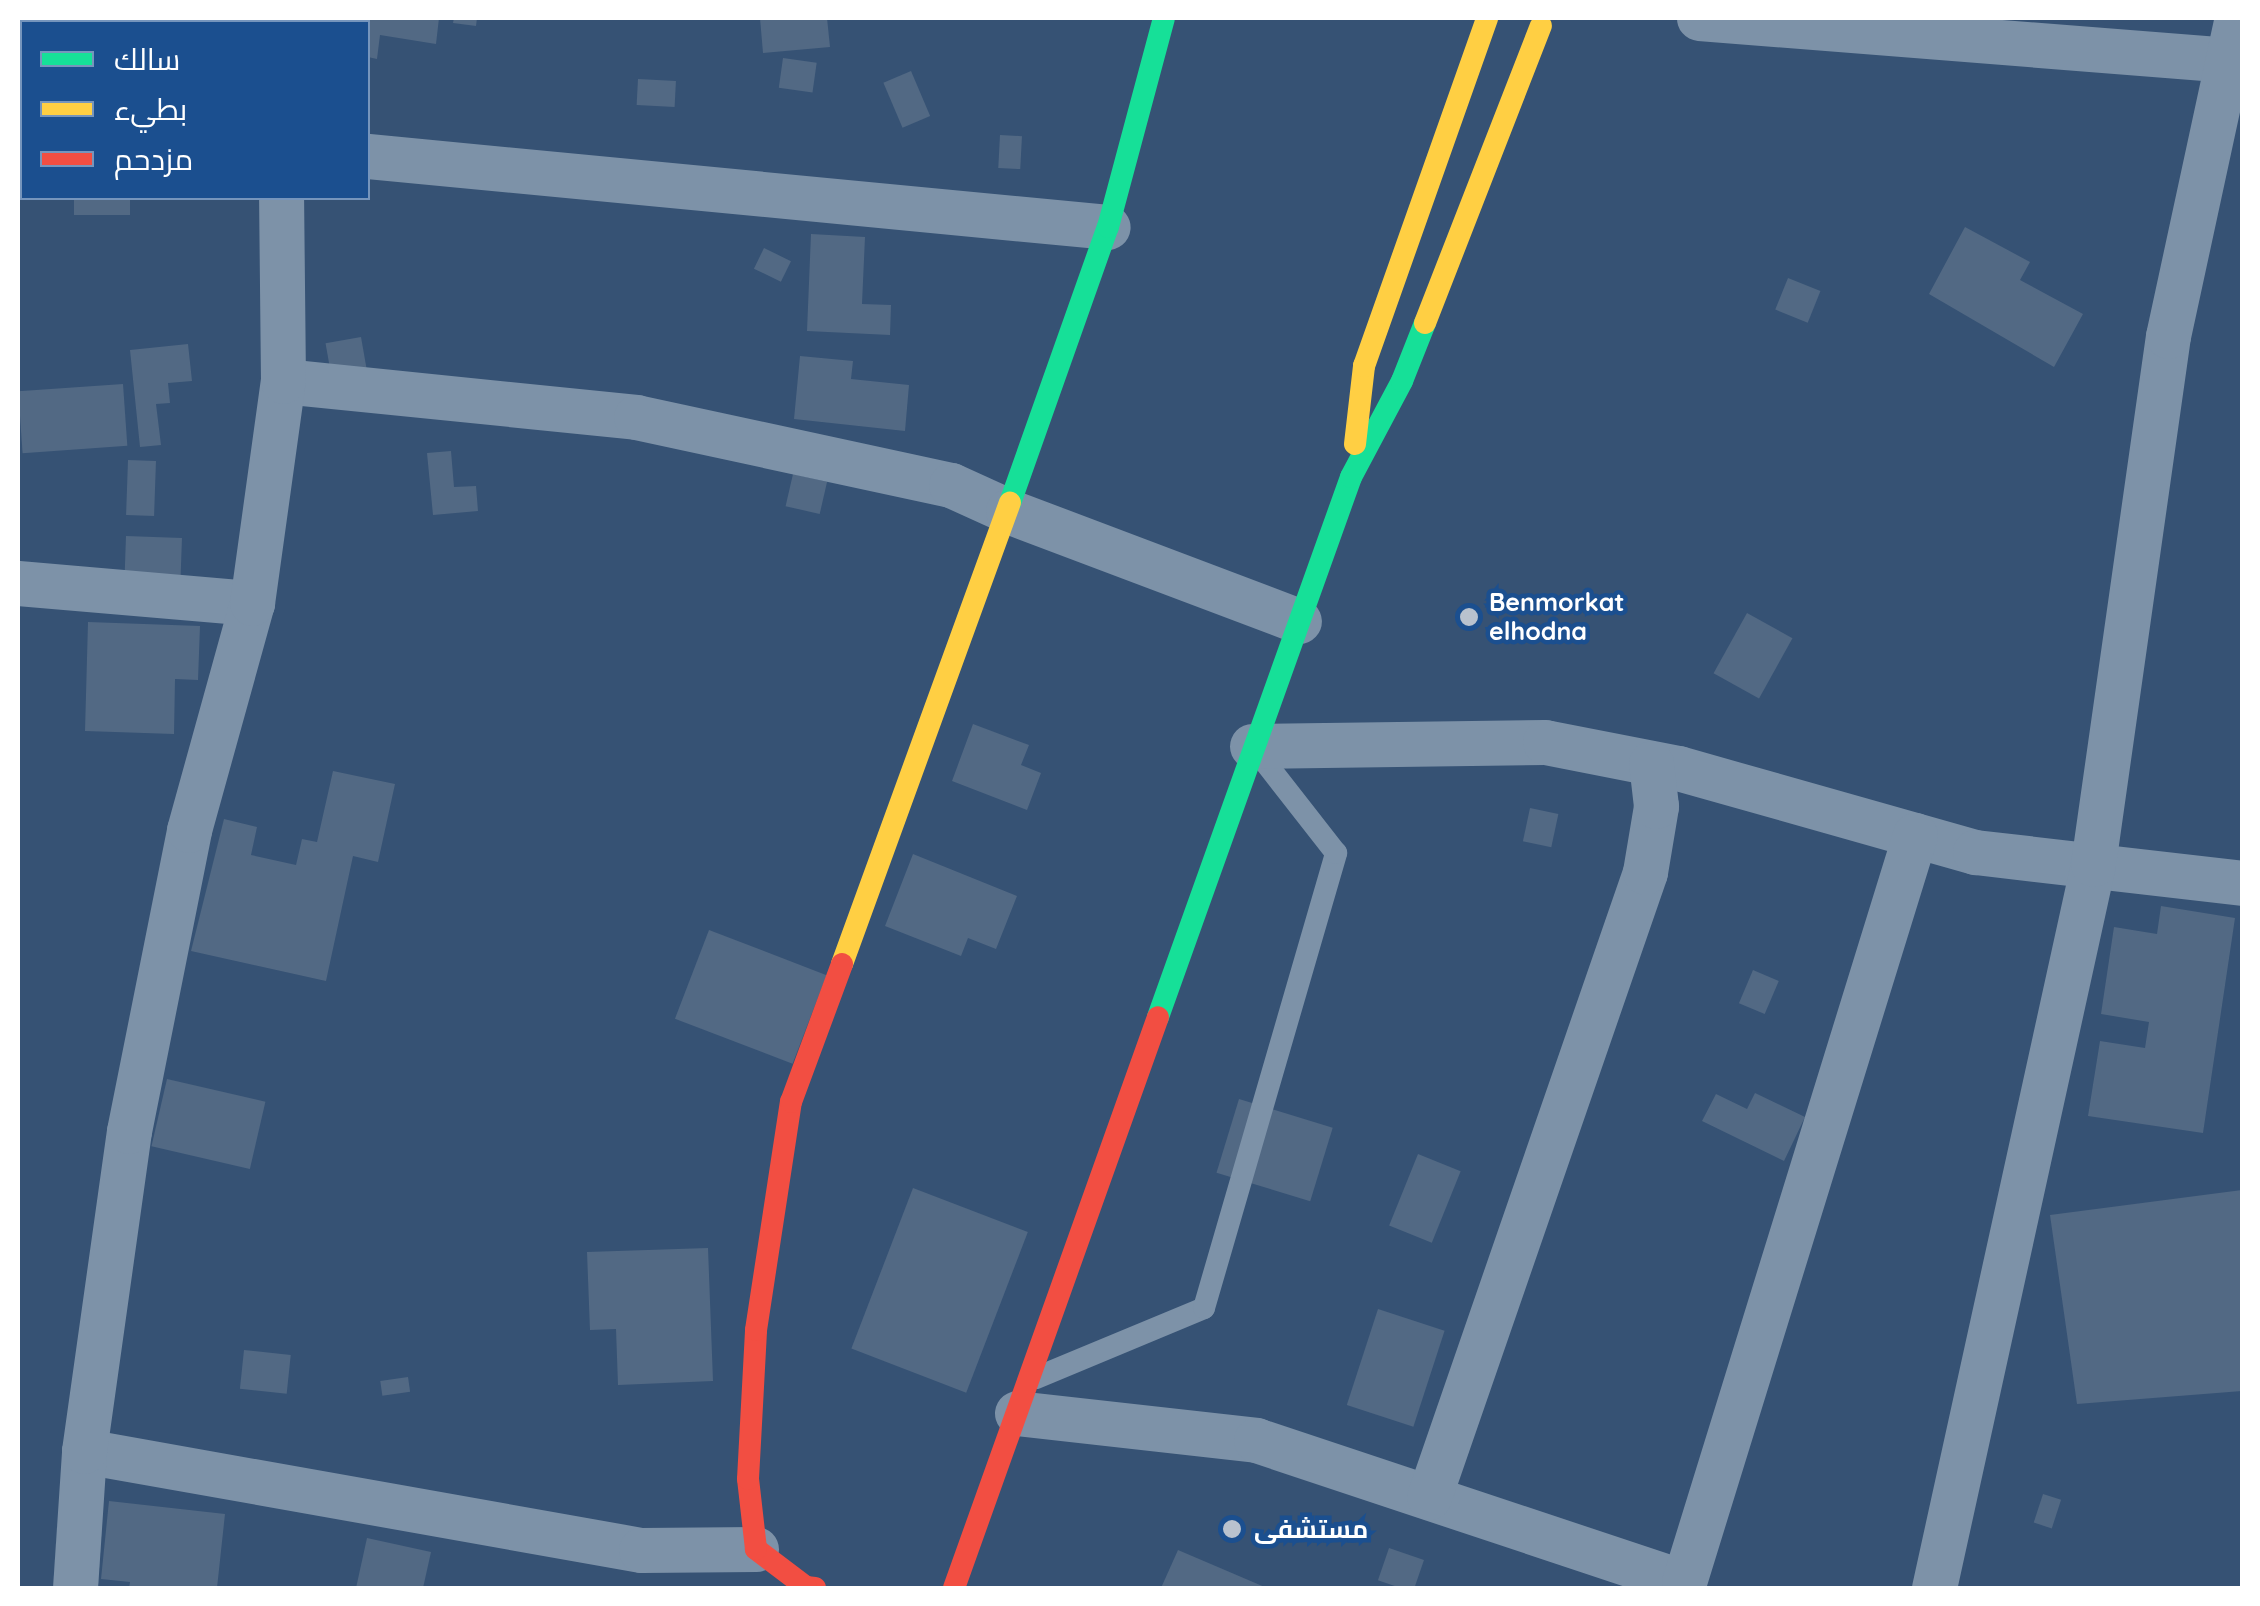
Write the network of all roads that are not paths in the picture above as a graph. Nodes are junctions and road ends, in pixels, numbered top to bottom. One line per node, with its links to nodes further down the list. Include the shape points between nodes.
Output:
1 (1164, 18): 9 (main road)
2 (1487, 18): 11 (main road, via 1364,366)
3 (1497, 18): 5 (main road, via 1526,31)
4 (1699, 18): 6 (street)
5 (1546, 22): 11 (main road, via 1402,381)
6 (2236, 46): 19 (street, via 2168,336)
7 (370, 156): 9 (street)
8 (280, 200): 10 (street)
9 (1108, 227): 12 (main road)
10 (283, 381): 12 (street, via 636,417 951,485); 14 (street)
11 (1351, 476): 15 (main road)
12 (1008, 511): 15 (street); 24 (main road, via 791,1102 756,1330 748,1480)
13 (18, 582): 14 (street)
14 (252, 603): 22 (street, via 189,830 129,1132)
15 (1299, 622): 16 (main road)
16 (1252, 746): 17 (street, via 1544,742); 21 (main road); 21 (lane, via 1336,853 1204,1308)
17 (1651, 763): 18 (street); 23 (street, via 1656,806 1645,872)
18 (1915, 835): 19 (street, via 1974,852); 23 (street, via 1684,1582)
19 (2093, 864): 20 (street); 29 (street)
20 (2242, 882)
21 (1022, 1397): 23 (street, via 1256,1440); 28 (main road)
22 (84, 1451): 25 (street); 26 (street)
23 (1429, 1497)
24 (756, 1549): 25 (street); 27 (main road)
25 (635, 1570)
26 (75, 1588)
27 (815, 1588)
28 (954, 1588)
29 (1934, 1588)

